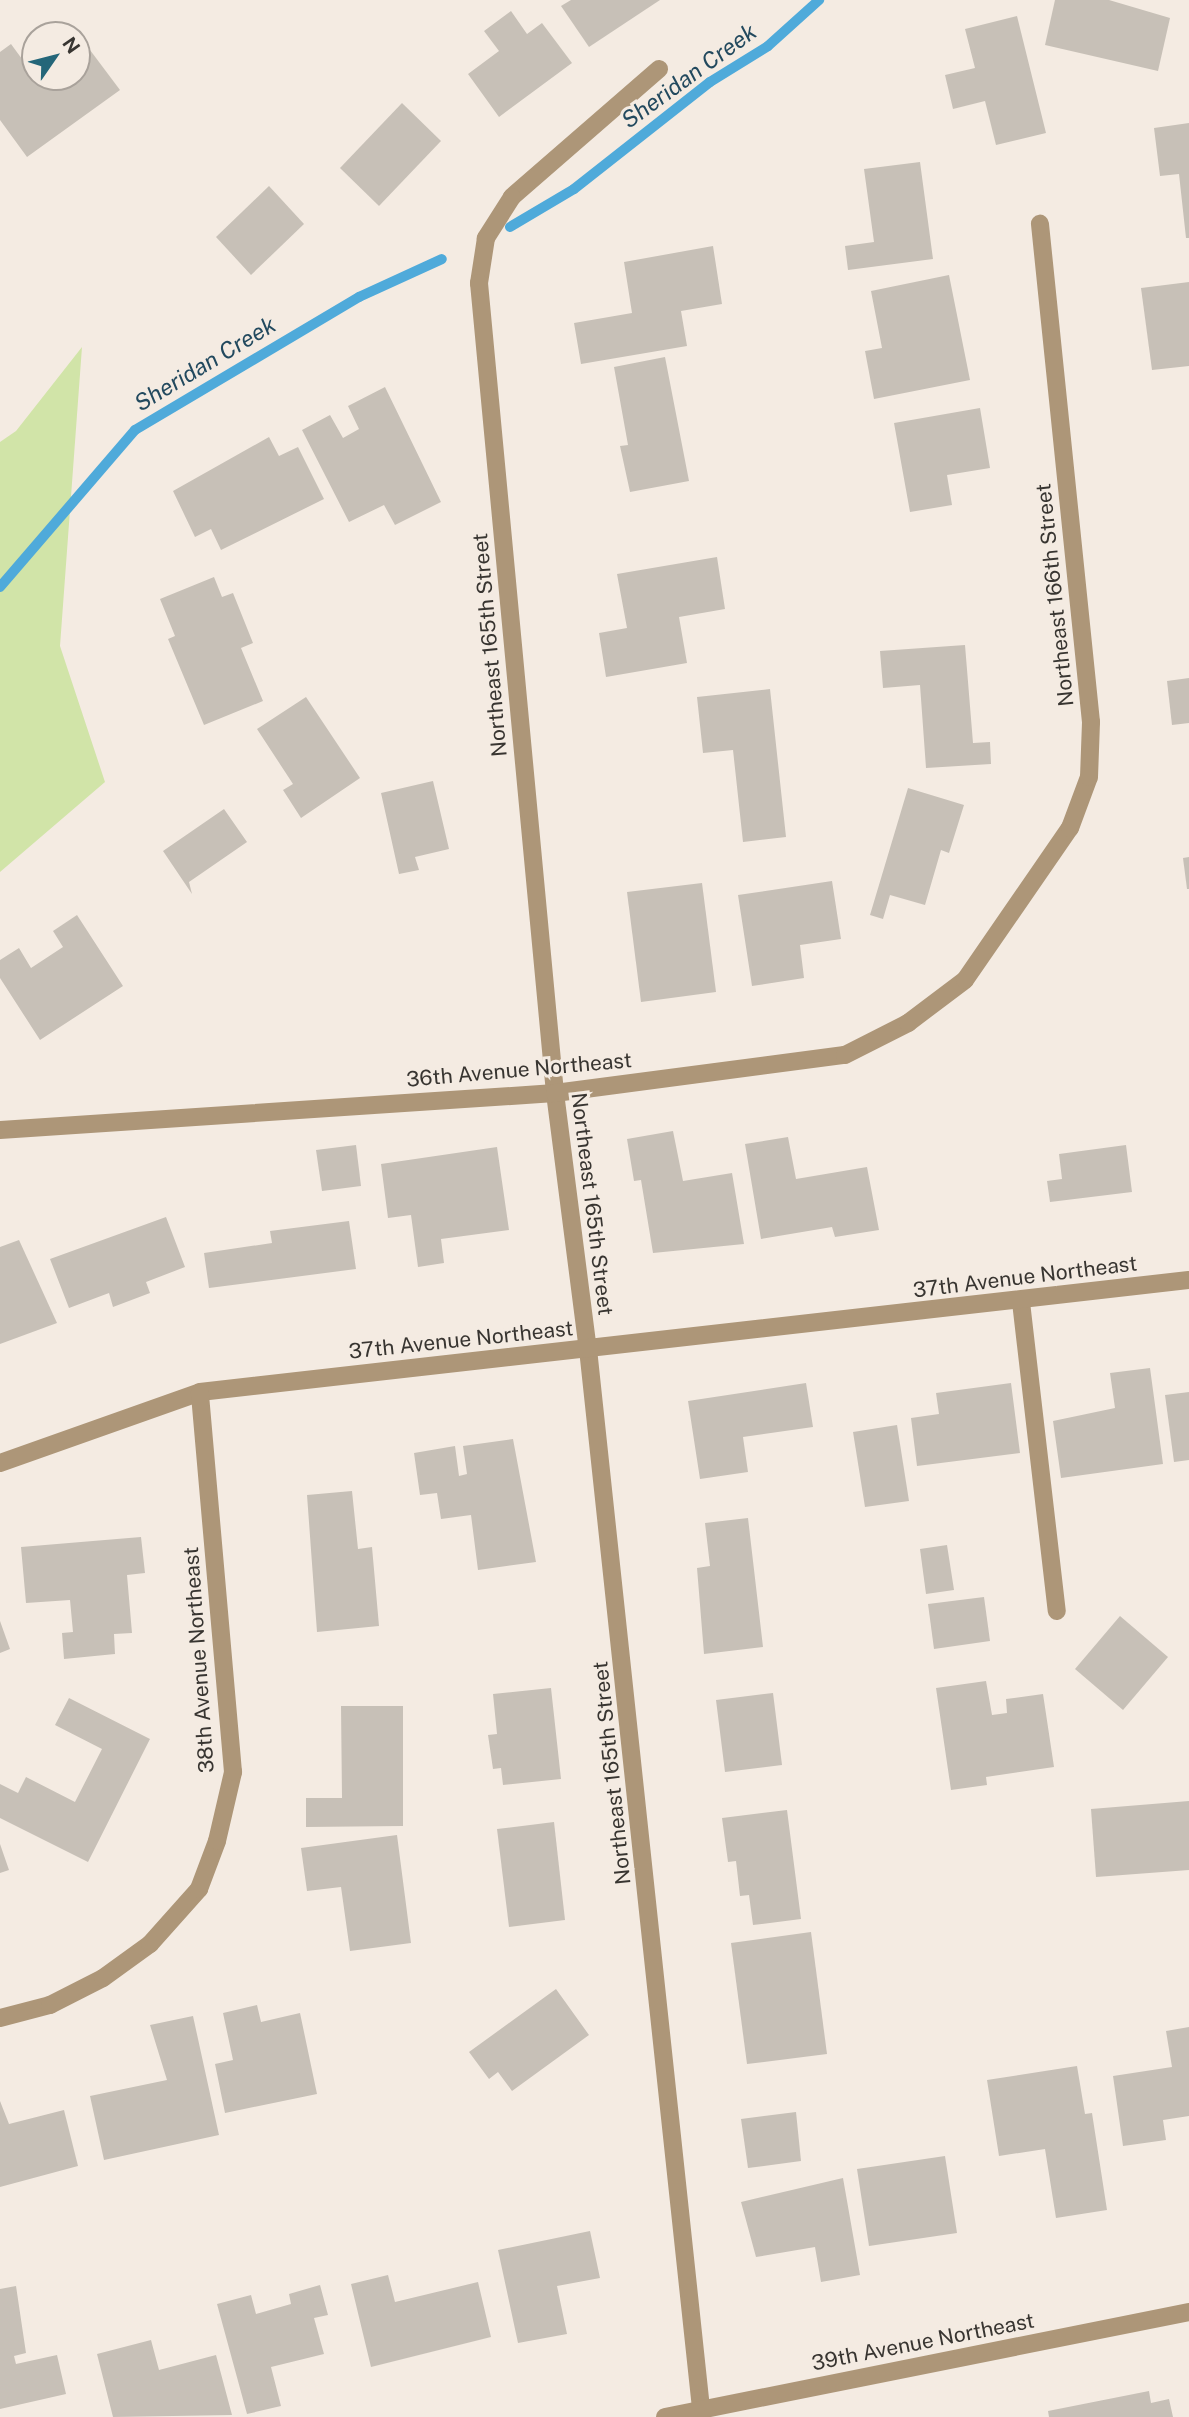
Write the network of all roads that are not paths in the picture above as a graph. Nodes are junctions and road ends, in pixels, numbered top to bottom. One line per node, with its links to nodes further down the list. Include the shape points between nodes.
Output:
1 (659, 69): 4 (street, Northeast 165th Street, via 512,197 486,238 479,283)
2 (1040, 224): 3 (street, Northeast 166th Street, via 1091,722 1089,778 1070,828)
3 (999, 937): 4 (street, 36th Avenue Northeast, via 965,980 908,1023 845,1055)
4 (555, 1093): 5 (street, 36th Avenue Northeast); 8 (street, Northeast 165th Street)
5 (0, 1130)
6 (1189, 1280): 7 (street, 37th Avenue Northeast)
7 (1021, 1301): 8 (street, 37th Avenue Northeast); 11 (street)
8 (588, 1349): 9 (street, 37th Avenue Northeast); 14 (street, Northeast 165th Street)
9 (200, 1392): 10 (street, 37th Avenue Northeast); 12 (street, 38th Avenue Northeast, via 233,1772 217,1841 199,1889 150,1944 103,1978 50,2005)
10 (0, 1463)
11 (1057, 1611)
12 (0, 2018)
13 (1189, 2312): 14 (street, 39th Avenue Northeast)
14 (702, 2413): 15 (street, 39th Avenue Northeast)
15 (665, 2417)

